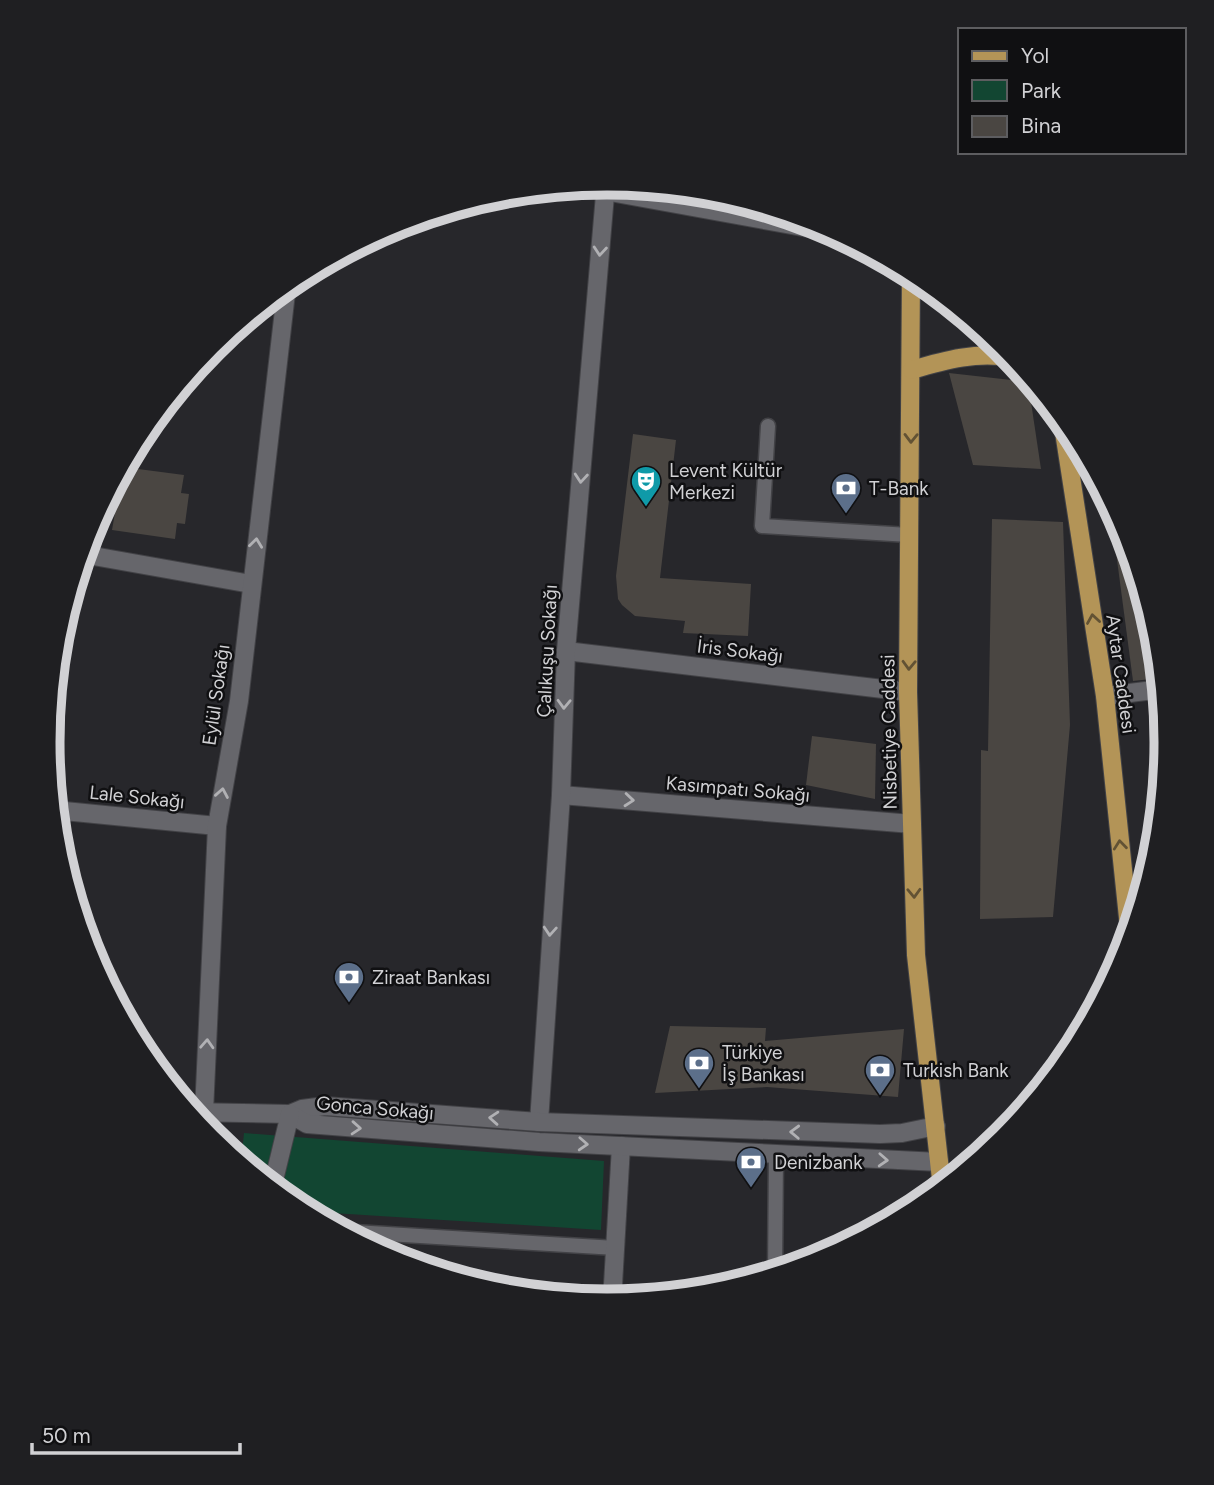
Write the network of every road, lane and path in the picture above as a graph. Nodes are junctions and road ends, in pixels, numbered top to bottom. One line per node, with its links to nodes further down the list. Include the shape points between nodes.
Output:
1 (604, 195): 13 (street, Çalıkuşu Sokağı, one-way to 13)
2 (660, 198): 3 (street)
3 (767, 219)
4 (911, 287): 7 (main road, Nisbetiye Caddesi)
5 (285, 300): 12 (street, Eylül Sokağı, one-way to 5)
6 (994, 355): 7 (main road, via 966,356)
7 (912, 370): 10 (main road, Nisbetiye Caddesi, one-way to 10)
8 (768, 426): 10 (lane, via 762,526)
9 (1066, 444): 16 (main road, Aytar Caddesi, one-way to 9)
10 (909, 535): 15 (main road, Nisbetiye Caddesi, one-way to 15)
11 (93, 556): 12 (street)
12 (251, 584): 20 (street, Eylül Sokağı, one-way to 12, via 239,702)
13 (566, 651): 15 (street, İris Sokağı); 17 (street, Çalıkuşu Sokağı, one-way to 17)
14 (1152, 690): 16 (street)
15 (908, 692): 19 (main road, Nisbetiye Caddesi)
16 (1105, 696): 21 (main road, Aytar Caddesi, one-way to 16)
17 (561, 795): 19 (street, Kasımpatı Sokağı, one-way to 19); 25 (street, Çalıkuşu Sokağı, one-way to 25)
18 (64, 811): 20 (street, Lale Sokağı)
19 (912, 824): 26 (main road, Nisbetiye Caddesi, one-way to 26, via 916,955)
20 (217, 826): 22 (street, Eylül Sokağı, one-way to 20)
21 (1127, 911)
22 (197, 1106)
23 (203, 1112): 24 (street)
24 (290, 1114): 25 (street, Gonca Sokağı, one-way to 24, via 325,1106); 27 (street, Gonca Sokağı, one-way to 27, via 307,1124); 32 (street)
25 (539, 1122): 26 (street, Gonca Sokağı, one-way to 25, via 880,1134); 27 (street, Çalıkuşu Sokağı)
26 (936, 1126): 30 (main road, Nisbetiye Caddesi)
27 (539, 1142): 28 (street, Gonca Sokağı, one-way to 28)
28 (621, 1146): 29 (street, Gonca Sokağı); 34 (street)
29 (776, 1154): 30 (street, Gonca Sokağı, one-way to 30); 35 (lane)
30 (939, 1162): 31 (main road, Nisbetiye Caddesi)
31 (941, 1176)
32 (274, 1177)
33 (362, 1232): 34 (lane)
34 (616, 1248): 36 (street)
35 (775, 1263)
36 (613, 1290)

